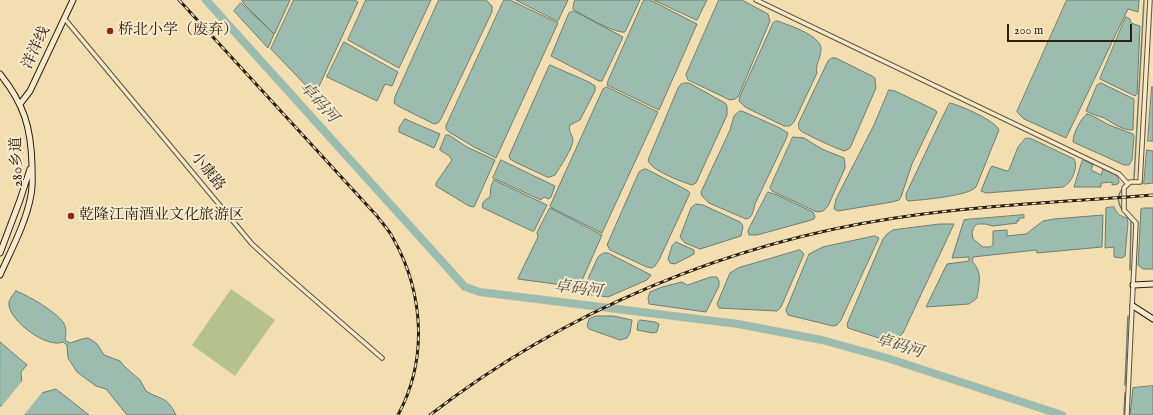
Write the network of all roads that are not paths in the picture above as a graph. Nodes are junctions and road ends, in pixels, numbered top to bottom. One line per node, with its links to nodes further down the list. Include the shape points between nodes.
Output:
1 (73, 0): 4 (main road, 洋洋线)
2 (756, 0): 8 (street, via 1119,174)
3 (1150, 0): 8 (street, via 1140,182)
4 (64, 18): 6 (main road, 洋洋线, via 30,91); 15 (street, 小康路, via 252,244)
5 (0, 74): 6 (main road, 280乡道)
6 (20, 104): 7 (main road, 280乡道, via 28,126)
7 (32, 160): 9 (main road); 10 (main road, 280乡道, via 29,202 20,231)
8 (1128, 184): 12 (street, via 1124,188 1124,210 1136,223)
9 (0, 254)
10 (0, 275)
11 (1153, 284): 12 (main road)
12 (1133, 285): 13 (street)
13 (1133, 306): 14 (main road); 16 (street)
14 (1153, 319)
15 (382, 358)
16 (1127, 415)

